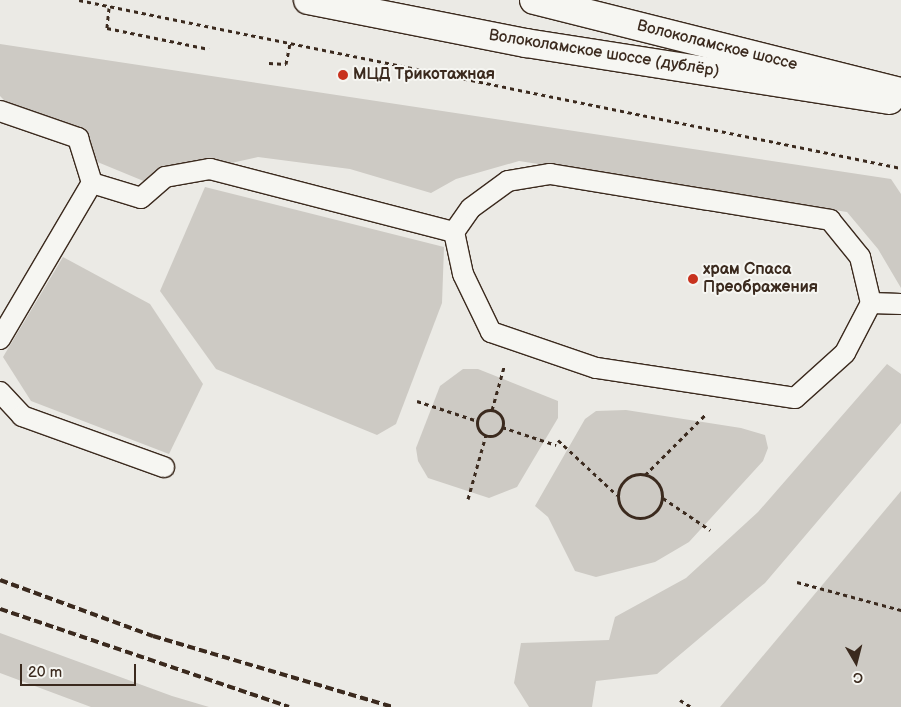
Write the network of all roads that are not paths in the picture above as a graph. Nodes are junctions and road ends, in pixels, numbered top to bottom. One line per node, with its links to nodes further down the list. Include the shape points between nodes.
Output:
1 (308, 0): 4 (main road, Волоколамское шоссе (дублёр), via 526,43)
2 (534, 0): 3 (main road, Волоколамское шоссе)
3 (901, 92)
4 (901, 102)
5 (0, 111): 6 (lane, via 78,138)
6 (92, 183): 7 (lane, via 141,198 165,177 210,169); 10 (lane)
7 (454, 232): 8 (lane, via 471,208 508,181 550,174 830,220 860,257); 8 (lane, via 463,274 491,332 596,368 795,398 845,353)
8 (871, 303): 9 (lane)
9 (901, 304)
10 (0, 339)
11 (0, 392): 12 (lane, via 22,416)
12 (164, 467)

